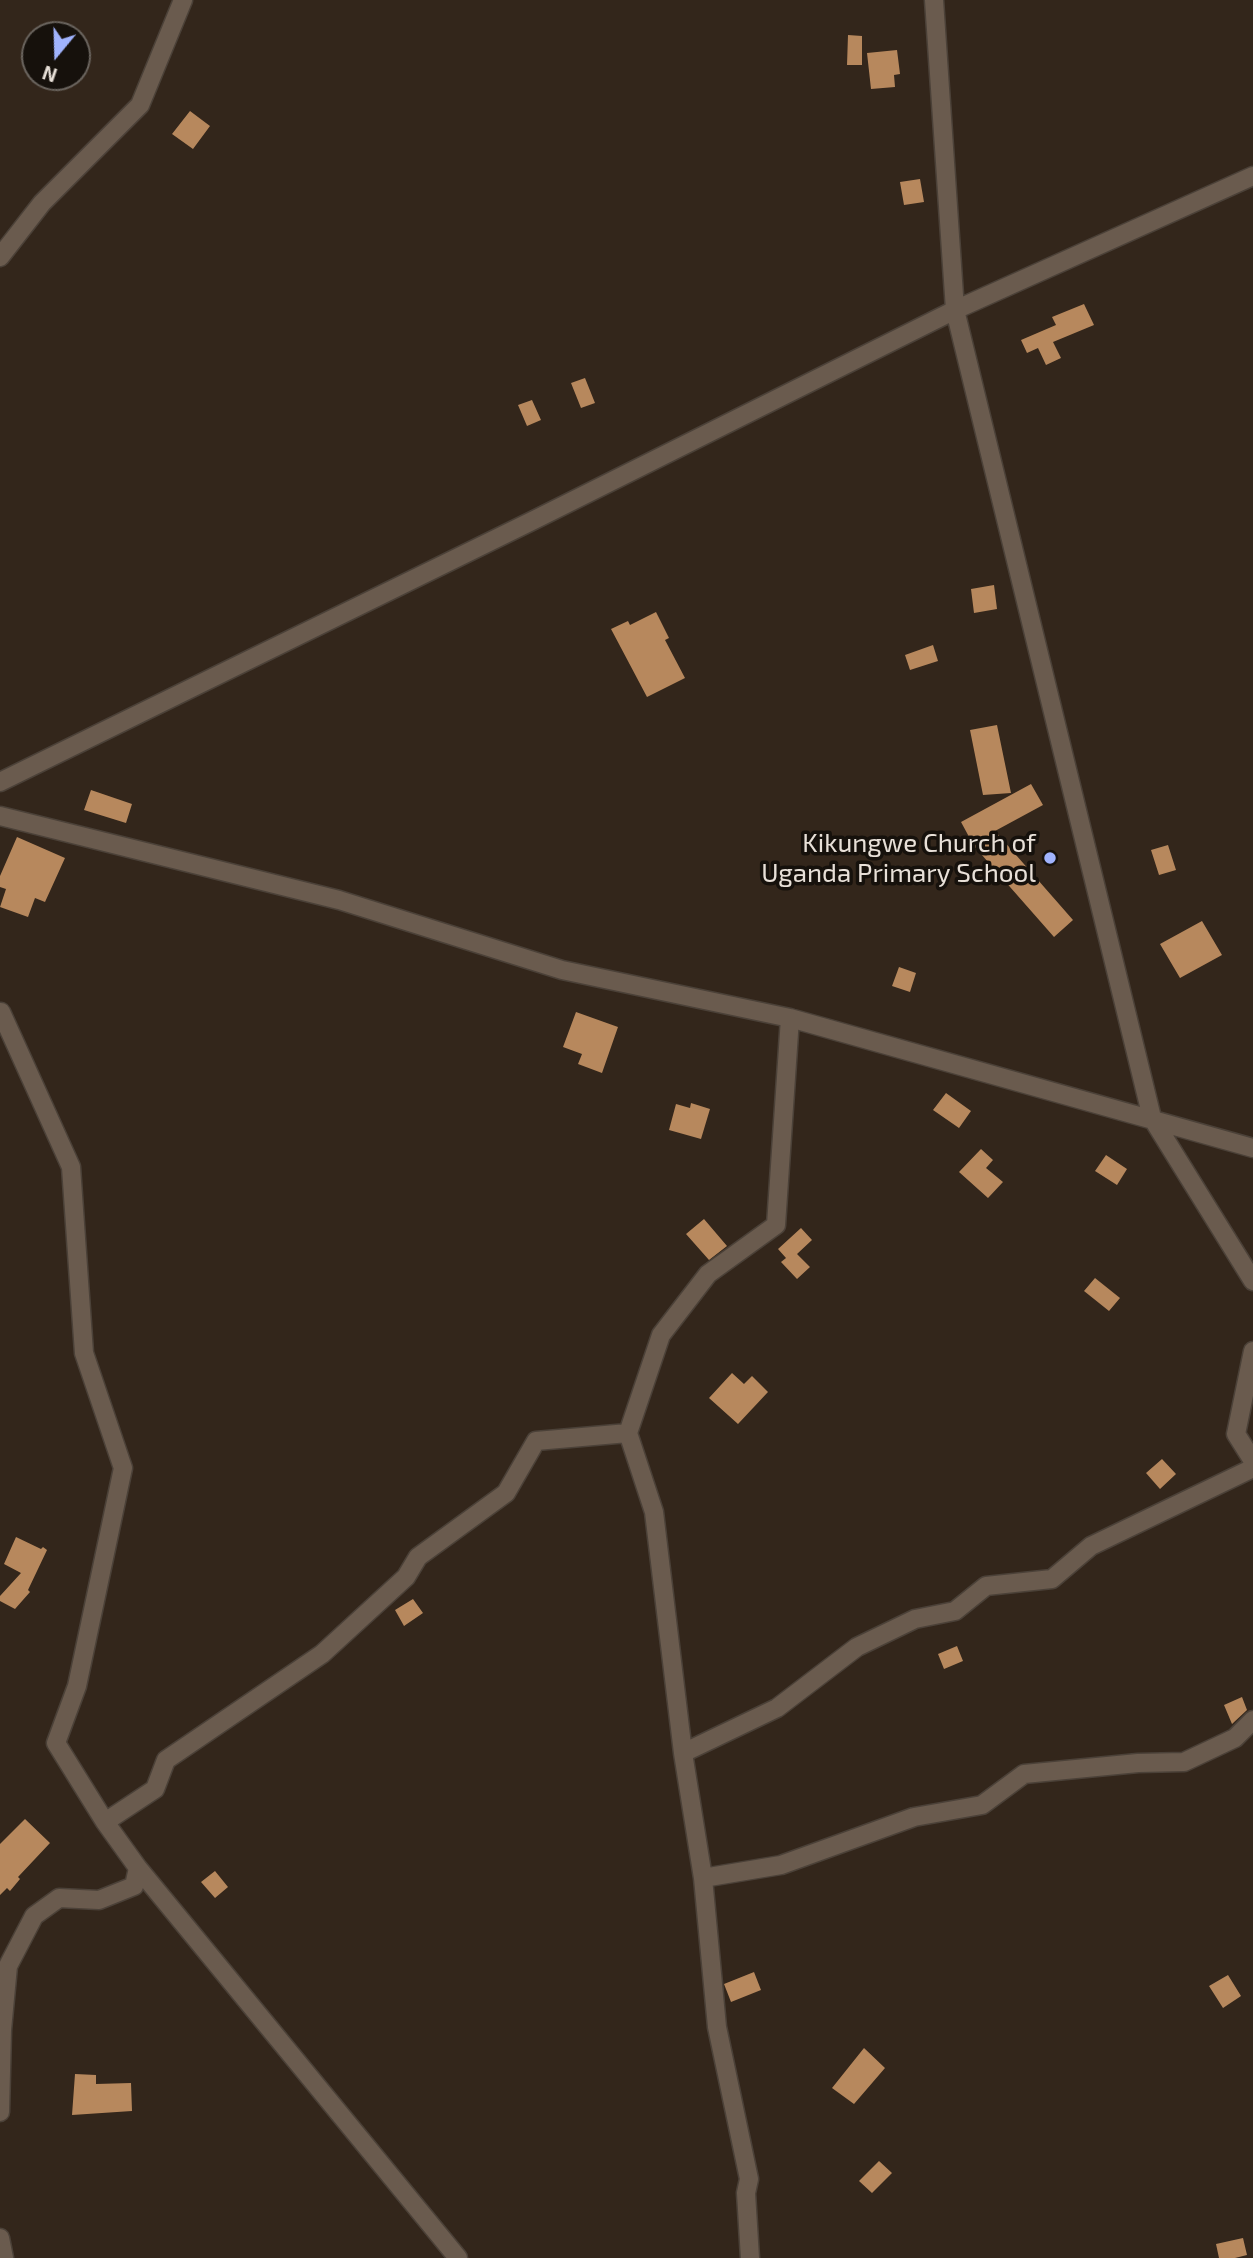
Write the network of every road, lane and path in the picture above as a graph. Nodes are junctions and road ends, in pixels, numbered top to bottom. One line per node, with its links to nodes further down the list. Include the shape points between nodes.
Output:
1 (183, 0): 4 (street, via 140,105 42,203)
2 (934, 0): 5 (street)
3 (1253, 176): 5 (street)
4 (0, 257)
5 (955, 310): 6 (street); 10 (street)
6 (0, 782)
7 (0, 817): 9 (street, via 339,900 562,970)
8 (0, 1011): 19 (street, via 71,1167 84,1353 123,1468 77,1686 56,1743)
9 (790, 1018): 10 (street); 14 (street, via 776,1225 708,1274 662,1335)
10 (1152, 1118): 11 (street); 12 (street)
11 (1253, 1148)
12 (1253, 1281)
13 (1253, 1351): 15 (street, via 1236,1434)
14 (628, 1433): 18 (street, via 654,1512); 19 (street, via 536,1441 506,1493 418,1557 406,1577 322,1654 166,1760 155,1788)
15 (1253, 1461)
16 (1253, 1468): 18 (street, via 1091,1546 1052,1579 986,1586 955,1611 915,1619 857,1647 777,1708)
17 (1253, 1720): 21 (street, via 1235,1738 1184,1762 1024,1774 982,1805 915,1818 781,1866)
18 (683, 1753): 21 (street)
19 (105, 1822): 20 (street)
20 (138, 1868): 22 (street, via 134,1886 99,1900 59,1898 34,1916 8,1966); 25 (street)
21 (703, 1878): 26 (street, via 717,2027 749,2179)
22 (0, 2112)
23 (0, 2238): 24 (street)
24 (4, 2258)
25 (458, 2258)
26 (750, 2258)

